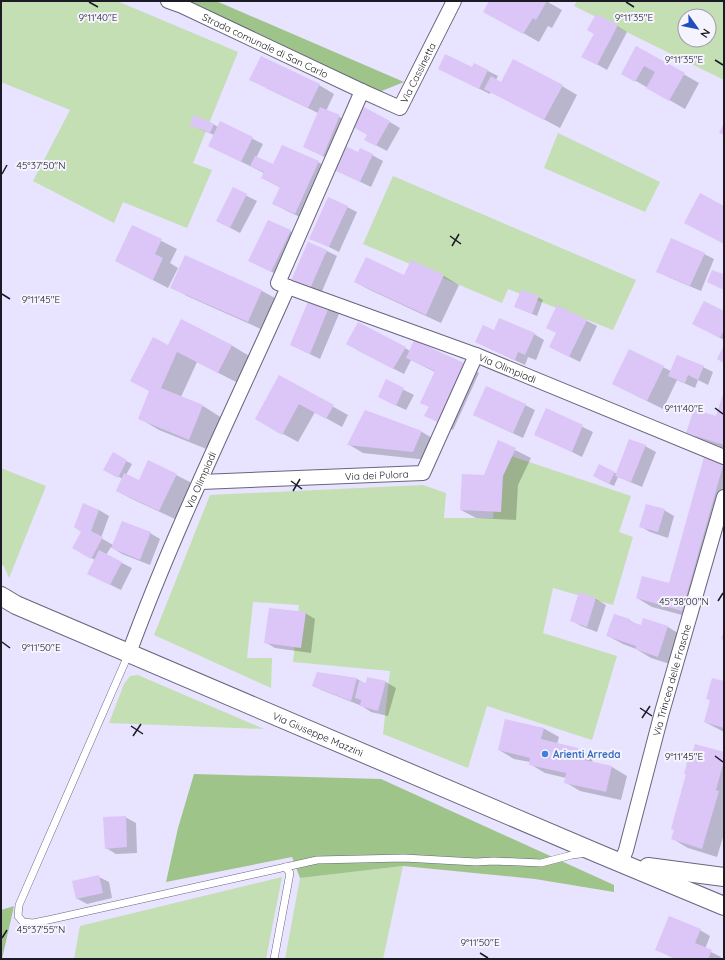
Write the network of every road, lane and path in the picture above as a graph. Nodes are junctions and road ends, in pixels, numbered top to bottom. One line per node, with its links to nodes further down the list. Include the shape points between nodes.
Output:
1 (168, 1): 3 (street, Strada comunale di San Carlo)
2 (454, 1): 3 (street, Via Cassinetta, via 400,108)
3 (362, 91): 4 (street, via 278,283)
4 (288, 287): 5 (street, Via Olimpiadi); 7 (street, Via Olimpiadi)
5 (476, 355): 6 (street, Via Olimpiadi); 7 (street, Via dei Pulora, via 423,473)
6 (724, 457)
7 (200, 482): 11 (street, Via Olimpiadi, via 174,538)
8 (724, 497): 9 (street, Via Trincea delle Frasche)
9 (721, 520): 13 (street, Via Trincea delle Frasche, via 662,712)
10 (6, 601): 11 (street, Via Giuseppe Mazzini)
11 (129, 653): 12 (street, Via Giuseppe Mazzini); 14 (lane, via 19,905 18,916 23,922 33,923)
12 (597, 853): 13 (street, Via Giuseppe Mazzini); 14 (lane, via 572,855 541,863 404,858 317,860)
13 (621, 863): 15 (street, Via Giuseppe Mazzini); 16 (street, Via Giuseppe Mazzini)
14 (285, 867): 17 (lane, via 290,873)
15 (724, 877)
16 (724, 906)
17 (274, 959)

